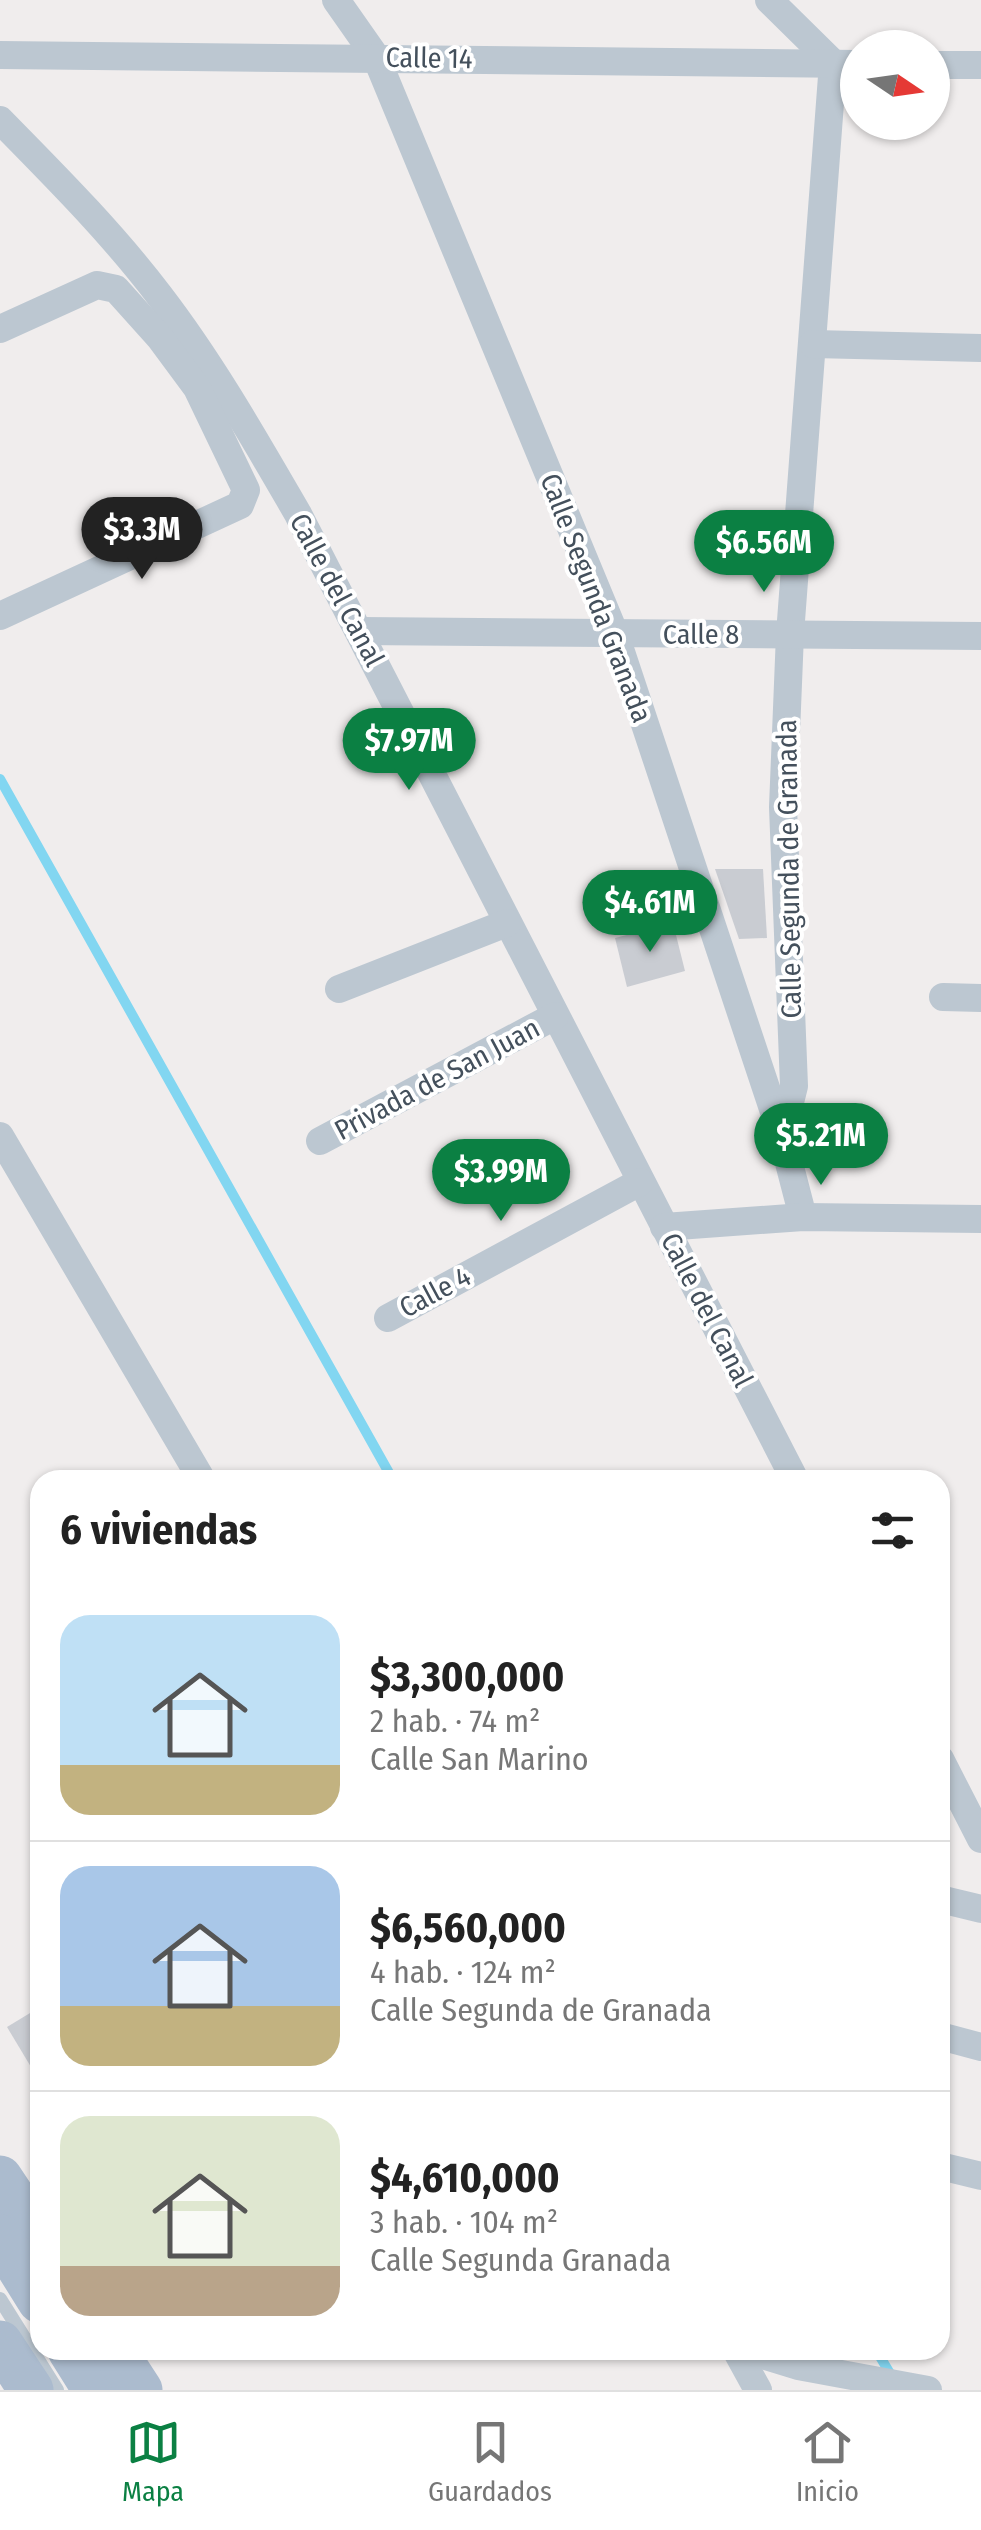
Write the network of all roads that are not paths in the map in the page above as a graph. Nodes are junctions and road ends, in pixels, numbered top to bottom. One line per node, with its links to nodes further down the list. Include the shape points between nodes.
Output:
1 (336, 0): 4 (street, Calle Segunda Granada)
2 (769, 0): 5 (street)
3 (0, 55): 4 (street, Calle 14)
4 (376, 58): 6 (street, Calle 14); 16 (street, Calle Segunda Granada)
5 (840, 60)
6 (840, 64)
7 (950, 65): 8 (street)
8 (981, 66)
9 (840, 108): 12 (street, Calle Segunda de Granada)
10 (0, 120): 15 (street, Calle del Canal, via 159,294 223,386)
11 (0, 329): 14 (street, via 98,285 116,289 197,388 246,490 240,505)
12 (813, 344): 13 (street); 17 (street, Calle Segunda de Granada)
13 (981, 348)
14 (0, 616)
15 (360, 631): 16 (street, Calle 8); 19 (street, Calle del Canal)
16 (615, 634): 17 (street, Calle 8); 25 (street, Calle Segunda Granada)
17 (790, 634): 18 (street, Calle 8); 25 (street, Calle Segunda de Granada, via 782,807 794,1086)
18 (981, 636)
19 (506, 923): 20 (street); 23 (street, Calle del Canal)
20 (339, 989)
21 (943, 998): 22 (street)
22 (981, 998)
23 (554, 1016): 26 (street, Privada de San Juan); 27 (street, Calle del Canal)
24 (0, 1136): 32 (street)
25 (782, 1136): 28 (street, Calle Segunda Granada)
26 (320, 1141)
27 (640, 1182): 30 (street, Calle del Canal); 31 (street, Calle 4)
28 (803, 1217): 29 (street); 30 (street)
29 (981, 1219)
30 (664, 1227): 33 (street, Calle del Canal)
31 (388, 1318)
32 (196, 1470)
33 (790, 1470)
34 (950, 1770): 35 (street)
35 (981, 1778)
36 (950, 1779): 37 (street)
37 (981, 1839)
38 (950, 1901): 39 (street)
39 (981, 1909)
40 (950, 2038): 41 (street)
41 (981, 2046)
42 (950, 2168): 43 (street)
43 (981, 2176)
44 (0, 2178): 45 (main road)
45 (17, 2233): 46 (lane); 47 (main road)
46 (30, 2255)
47 (30, 2271)
48 (0, 2299): 50 (lane)
49 (0, 2343): 57 (main road)
50 (30, 2347)
51 (38, 2360): 58 (lane)
52 (76, 2360): 59 (main road)
53 (120, 2360): 60 (main road)
54 (742, 2360): 61 (street)
55 (779, 2360): 56 (street)
56 (849, 2381): 62 (street)
57 (31, 2390)
58 (57, 2390)
59 (95, 2390)
60 (140, 2390)
61 (758, 2390)
62 (927, 2390)

